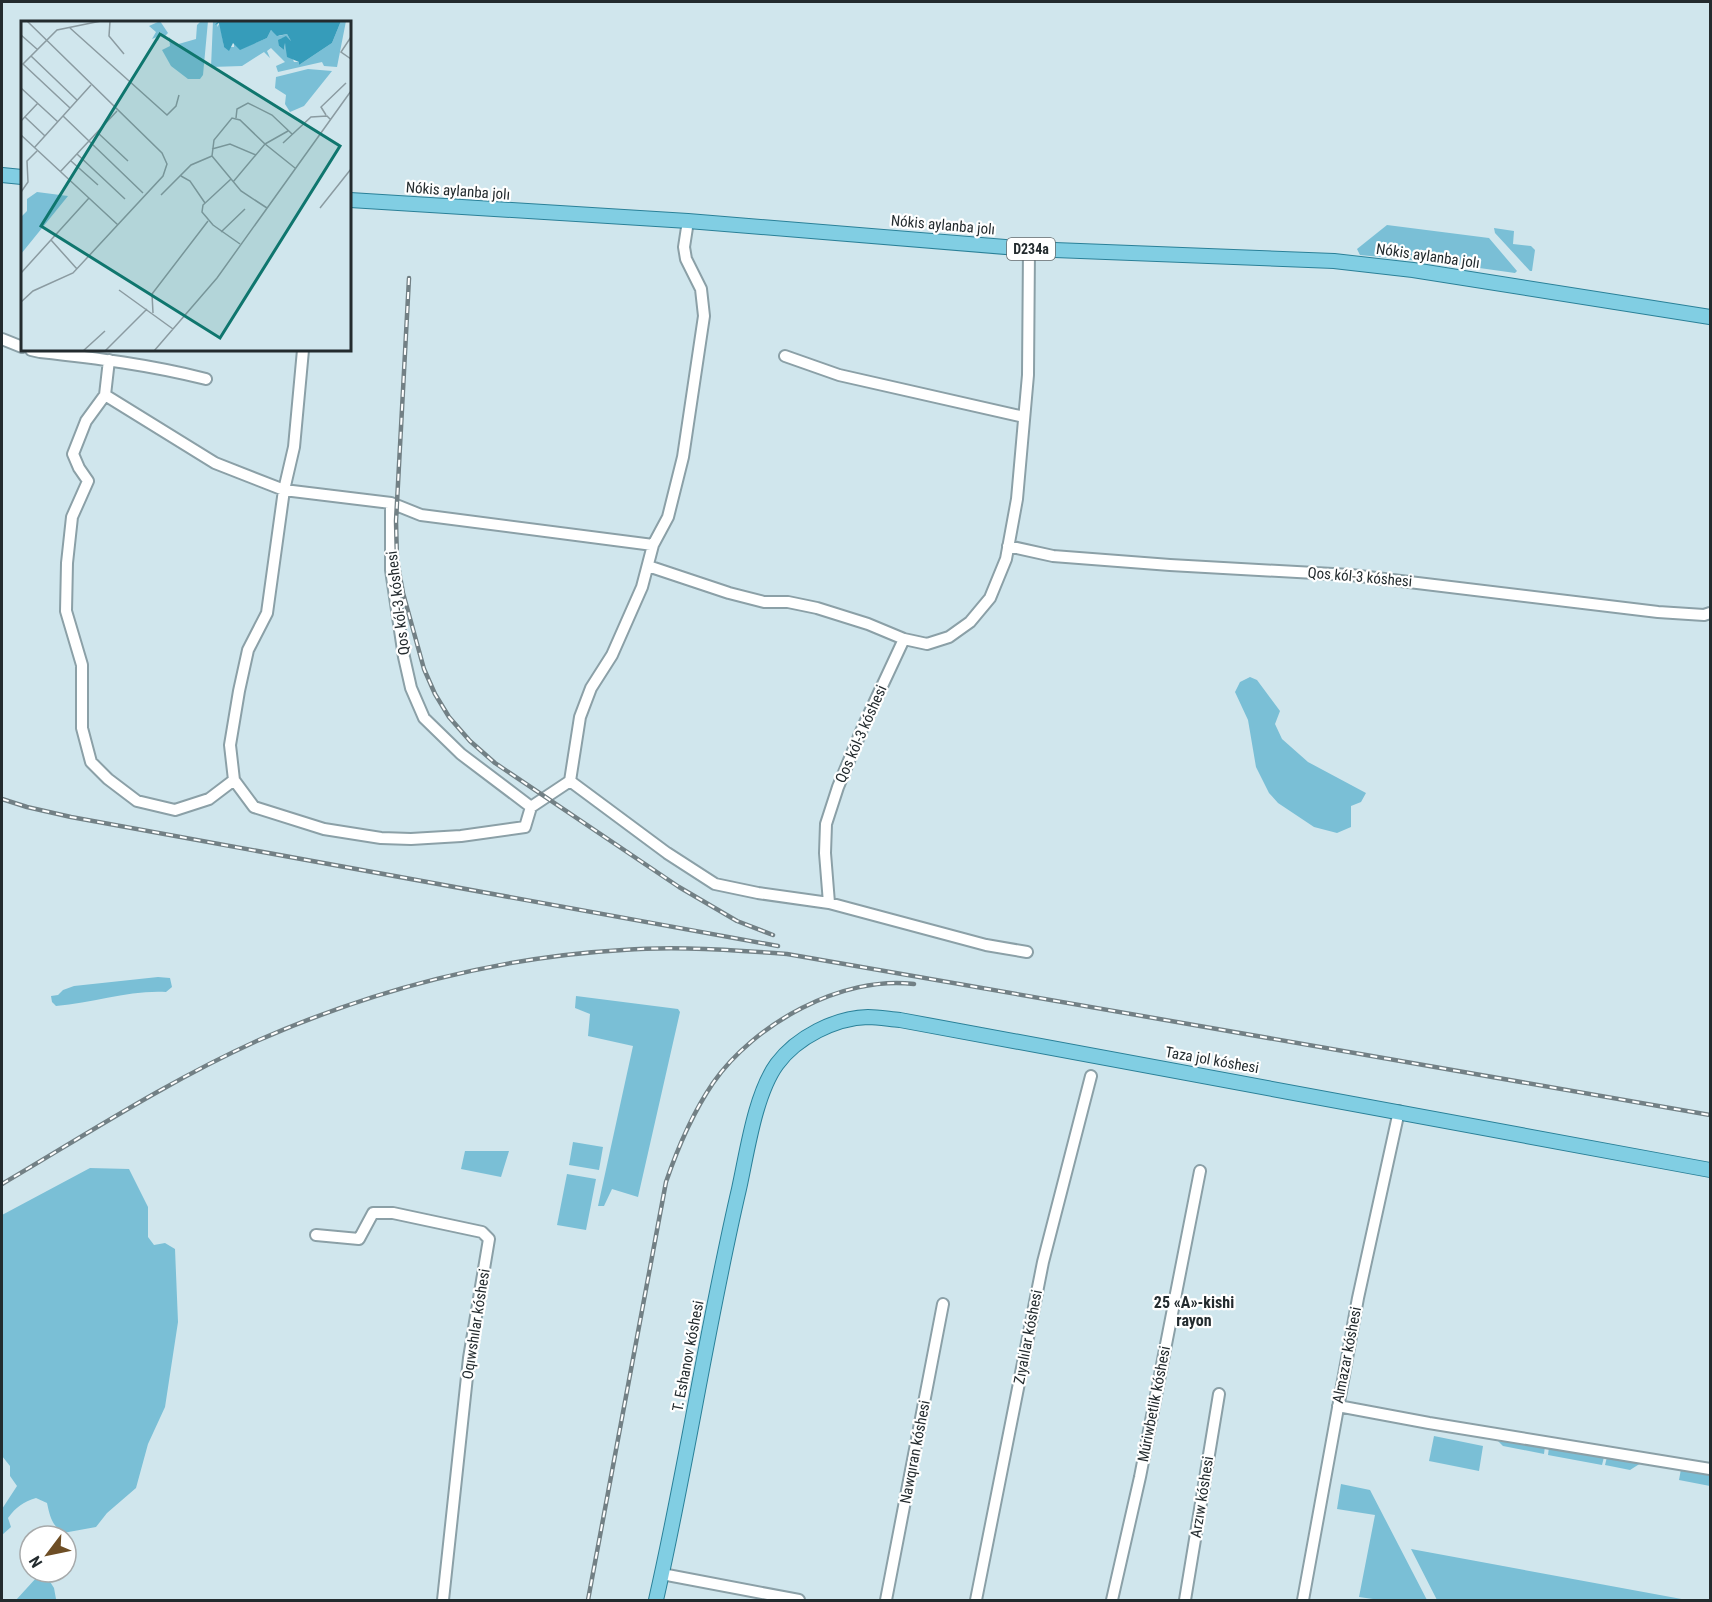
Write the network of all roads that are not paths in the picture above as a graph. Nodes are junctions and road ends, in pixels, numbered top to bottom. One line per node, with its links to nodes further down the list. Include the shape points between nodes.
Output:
1 (2, 175): 2 (main road)
2 (21, 177)
3 (351, 200): 4 (main road, Nókis aylanba jolı / D234a)
4 (688, 221): 5 (main road, Nókis aylanba jolı / D234a); 18 (street, via 686,259 701,289 704,316 682,457 668,517)
5 (1029, 249): 6 (main road, Nókis aylanba jolı / D234a, via 1334,261); 15 (street)
6 (1710, 317)
7 (2, 339): 8 (street)
8 (21, 347)
9 (36, 351): 12 (street)
10 (303, 351): 16 (street, via 294,447)
11 (785, 356): 15 (street, via 839,375)
12 (109, 360): 13 (street); 14 (street)
13 (206, 379)
14 (105, 395): 16 (street, via 215,463); 23 (street, via 86,421 74,454 88,481 72,517 67,563 66,610 82,665 82,728 91,762 136,801 175,810 209,799)
15 (1024, 417): 19 (street, via 1017,500)
16 (284, 490): 17 (street); 23 (street, via 267,613 248,650 239,691 230,745)
17 (391, 503): 18 (street, via 421,515); 25 (street, Qos kól-3 kóshesi, via 391,570 404,657 411,688 424,718 460,754)
18 (653, 545): 20 (street)
19 (1008, 546): 21 (street, Qos kól-3 kóshesi, via 1053,556 1351,575 1658,612); 22 (street, via 990,598 970,622 949,637 927,644)
20 (648, 566): 22 (street, via 764,602 817,608); 24 (street, via 612,655 591,688 580,717)
21 (1710, 613)
22 (904, 639): 26 (street, Qos kól-3 kóshesi, via 862,727 826,824)
23 (234, 780): 25 (street, via 254,807 324,829 381,838 461,836 525,827)
24 (570, 781): 25 (street); 26 (street, via 715,884)
25 (531, 807)
26 (829, 903): 27 (street, via 986,945)
27 (1027, 952)
28 (1091, 1076): 43 (street, Zıyalılar kóshesi, via 1043,1262)
29 (1399, 1111): 30 (main road, Taza jol kóshesi, via 867,1017 842,1021 802,1040 777,1064); 31 (main road, Taza jol kóshesi); 36 (street, Almazar kóshesi)
30 (755, 1118): 38 (main road, T. Eshanov kóshesi, via 727,1239)
31 (1710, 1170)
32 (1200, 1172): 44 (street, Múriwbetlik kóshesi)
33 (316, 1235): 39 (street, Oqıwshılar kóshesi, via 359,1239 373,1213 393,1213 482,1232 489,1239 469,1358)
34 (943, 1304): 42 (street, Nawqıran kóshesi)
35 (1219, 1394): 45 (street, Arzıw kóshesi)
36 (1338, 1406): 37 (street); 46 (street, Almazar kóshesi)
37 (1710, 1469)
38 (662, 1574): 40 (main road, T. Eshanov kóshesi); 41 (street)
39 (442, 1600)
40 (656, 1600)
41 (799, 1600)
42 (886, 1600)
43 (976, 1600)
44 (1112, 1600)
45 (1185, 1600)
46 (1303, 1600)

